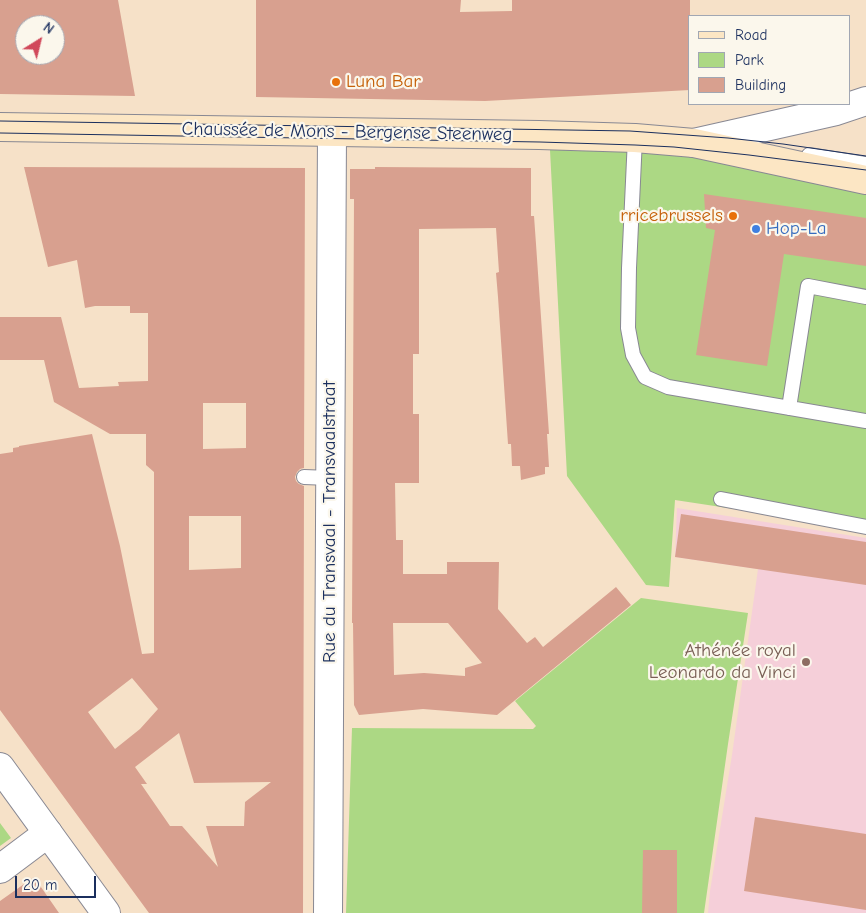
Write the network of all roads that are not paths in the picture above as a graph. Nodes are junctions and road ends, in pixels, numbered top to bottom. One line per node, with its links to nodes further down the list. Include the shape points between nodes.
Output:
1 (866, 101): 5 (street, via 836,111)
2 (0, 127): 3 (main road, Chaussée de Mons - Bergense Steenweg)
3 (332, 132): 4 (main road, Chaussée de Mons - Bergense Steenweg); 17 (street, Rue du Transvaal - Transvaalstraat, via 317,477)
4 (635, 138): 5 (main road, Chaussée de Mons - Bergense Steenweg); 9 (lane, via 628,328 633,355 645,377 668,387)
5 (694, 143): 6 (lane); 7 (main road, Chaussée de Mons - Bergense Steenweg)
6 (866, 164)
7 (866, 180)
8 (866, 297): 9 (lane, via 808,286)
9 (789, 408): 10 (lane)
10 (866, 421)
11 (721, 499): 12 (lane)
12 (866, 527)
13 (0, 767): 14 (street)
14 (48, 833): 15 (street); 16 (street)
15 (0, 869)
16 (106, 913)
17 (328, 913)

